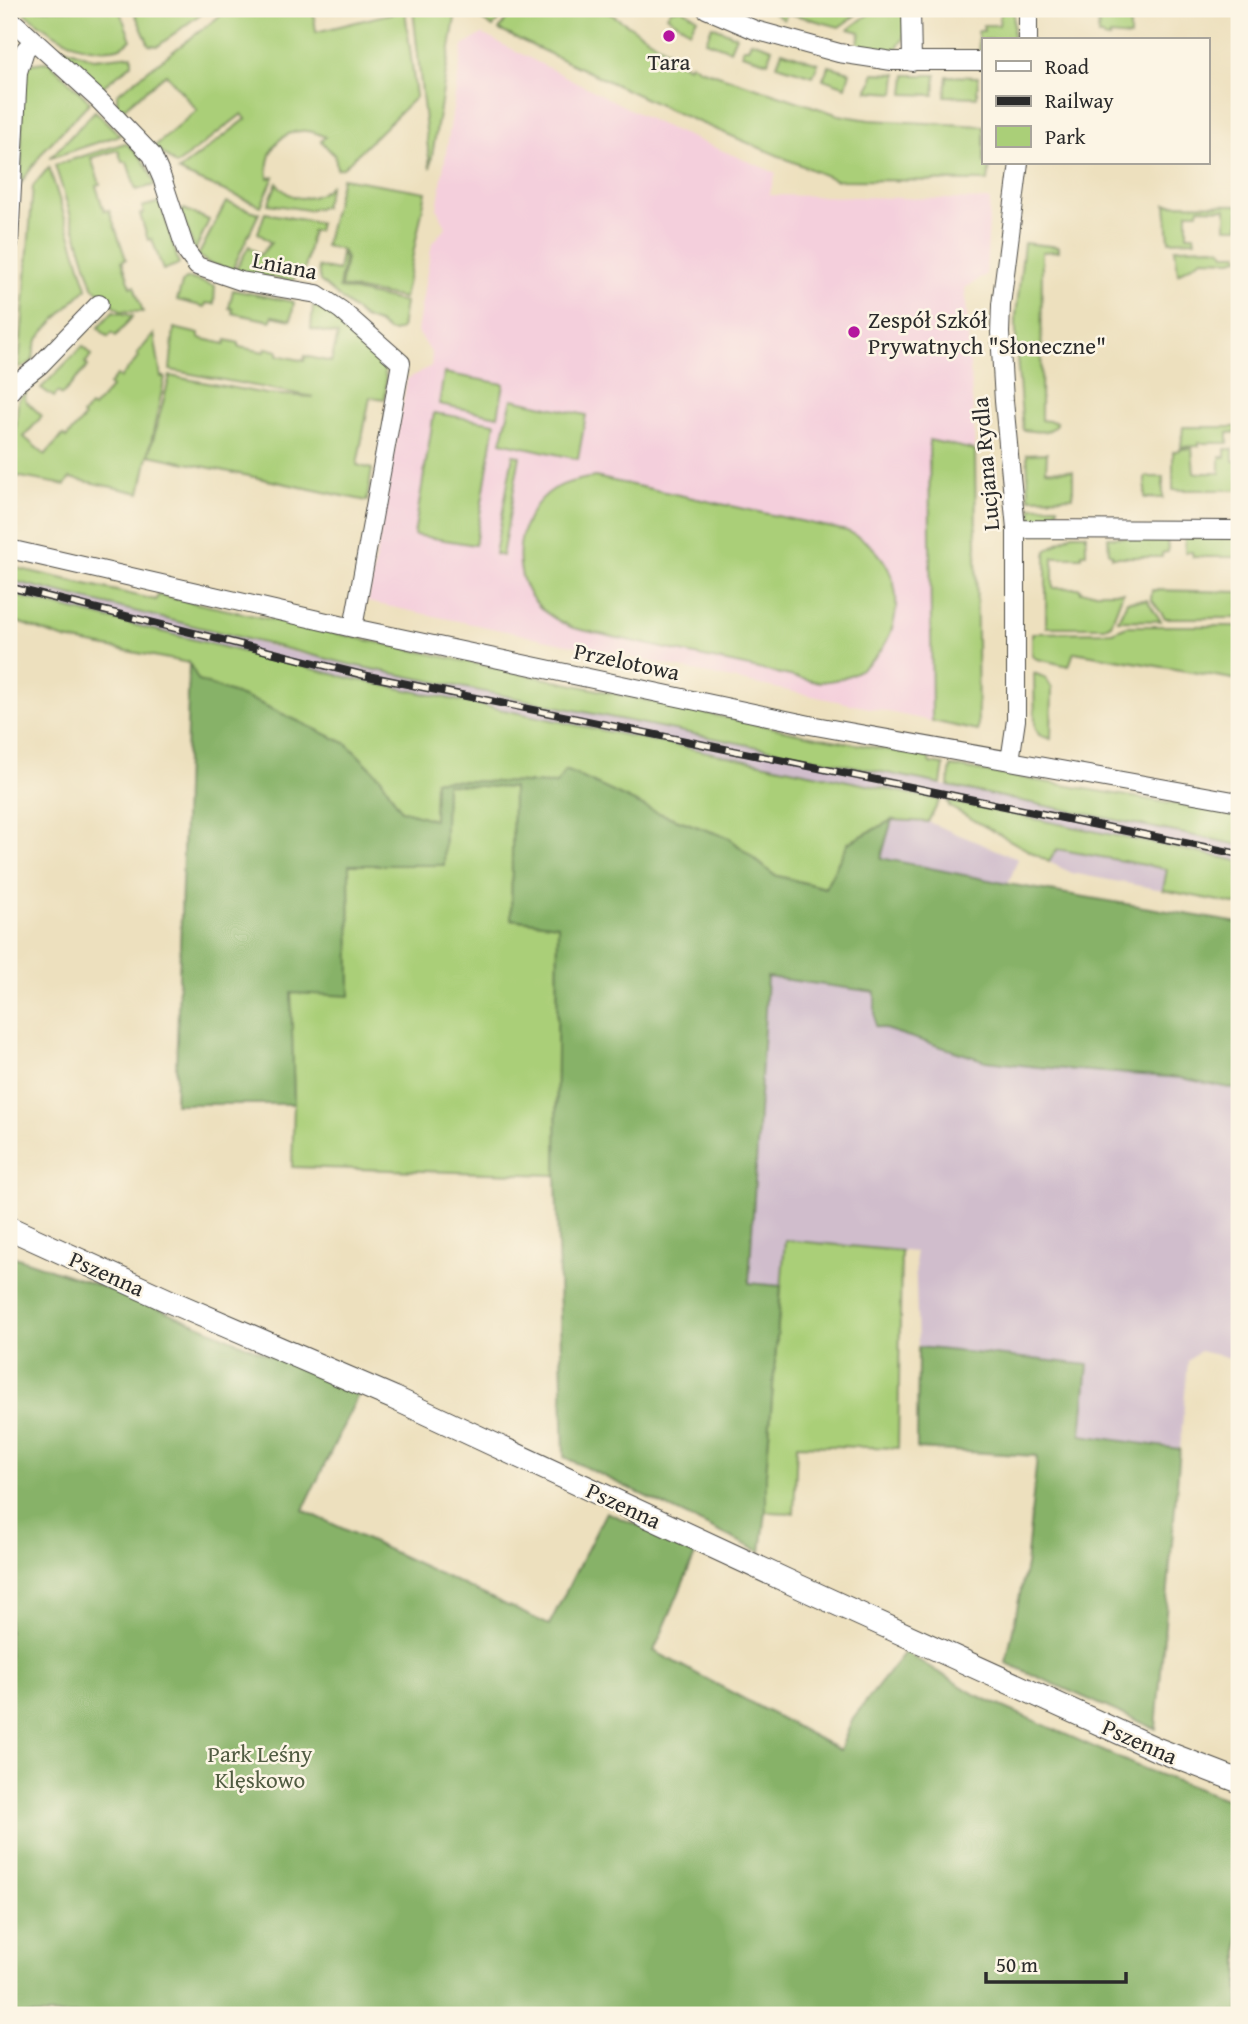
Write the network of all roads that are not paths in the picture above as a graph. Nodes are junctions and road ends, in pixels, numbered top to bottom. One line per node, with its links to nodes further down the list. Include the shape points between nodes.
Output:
1 (706, 9): 8 (street, via 755,30 839,53)
2 (911, 9): 8 (street)
3 (1028, 9): 5 (street)
4 (9, 18): 6 (street, Lniana)
5 (1028, 38)
6 (33, 41): 10 (street, via 18,72); 16 (street, Lniana, via 152,155 186,251 197,266 241,281 317,294 401,363)
7 (982, 61): 8 (street)
8 (912, 62)
9 (1019, 164): 13 (street, Lucjana Rydla, via 1000,333)
10 (9, 244)
11 (99, 304): 12 (street)
12 (9, 393)
13 (1016, 529): 14 (street); 17 (street, Lucjana Rydla, via 1016,720)
14 (1239, 530)
15 (9, 549): 16 (street, Przelotowa)
16 (353, 628): 17 (street, Przelotowa, via 810,725)
17 (1010, 761): 18 (street, Przelotowa)
18 (1239, 802)
19 (9, 1228): 20 (street, Pszenna, via 394,1398 1144,1743)
20 (1239, 1781)

